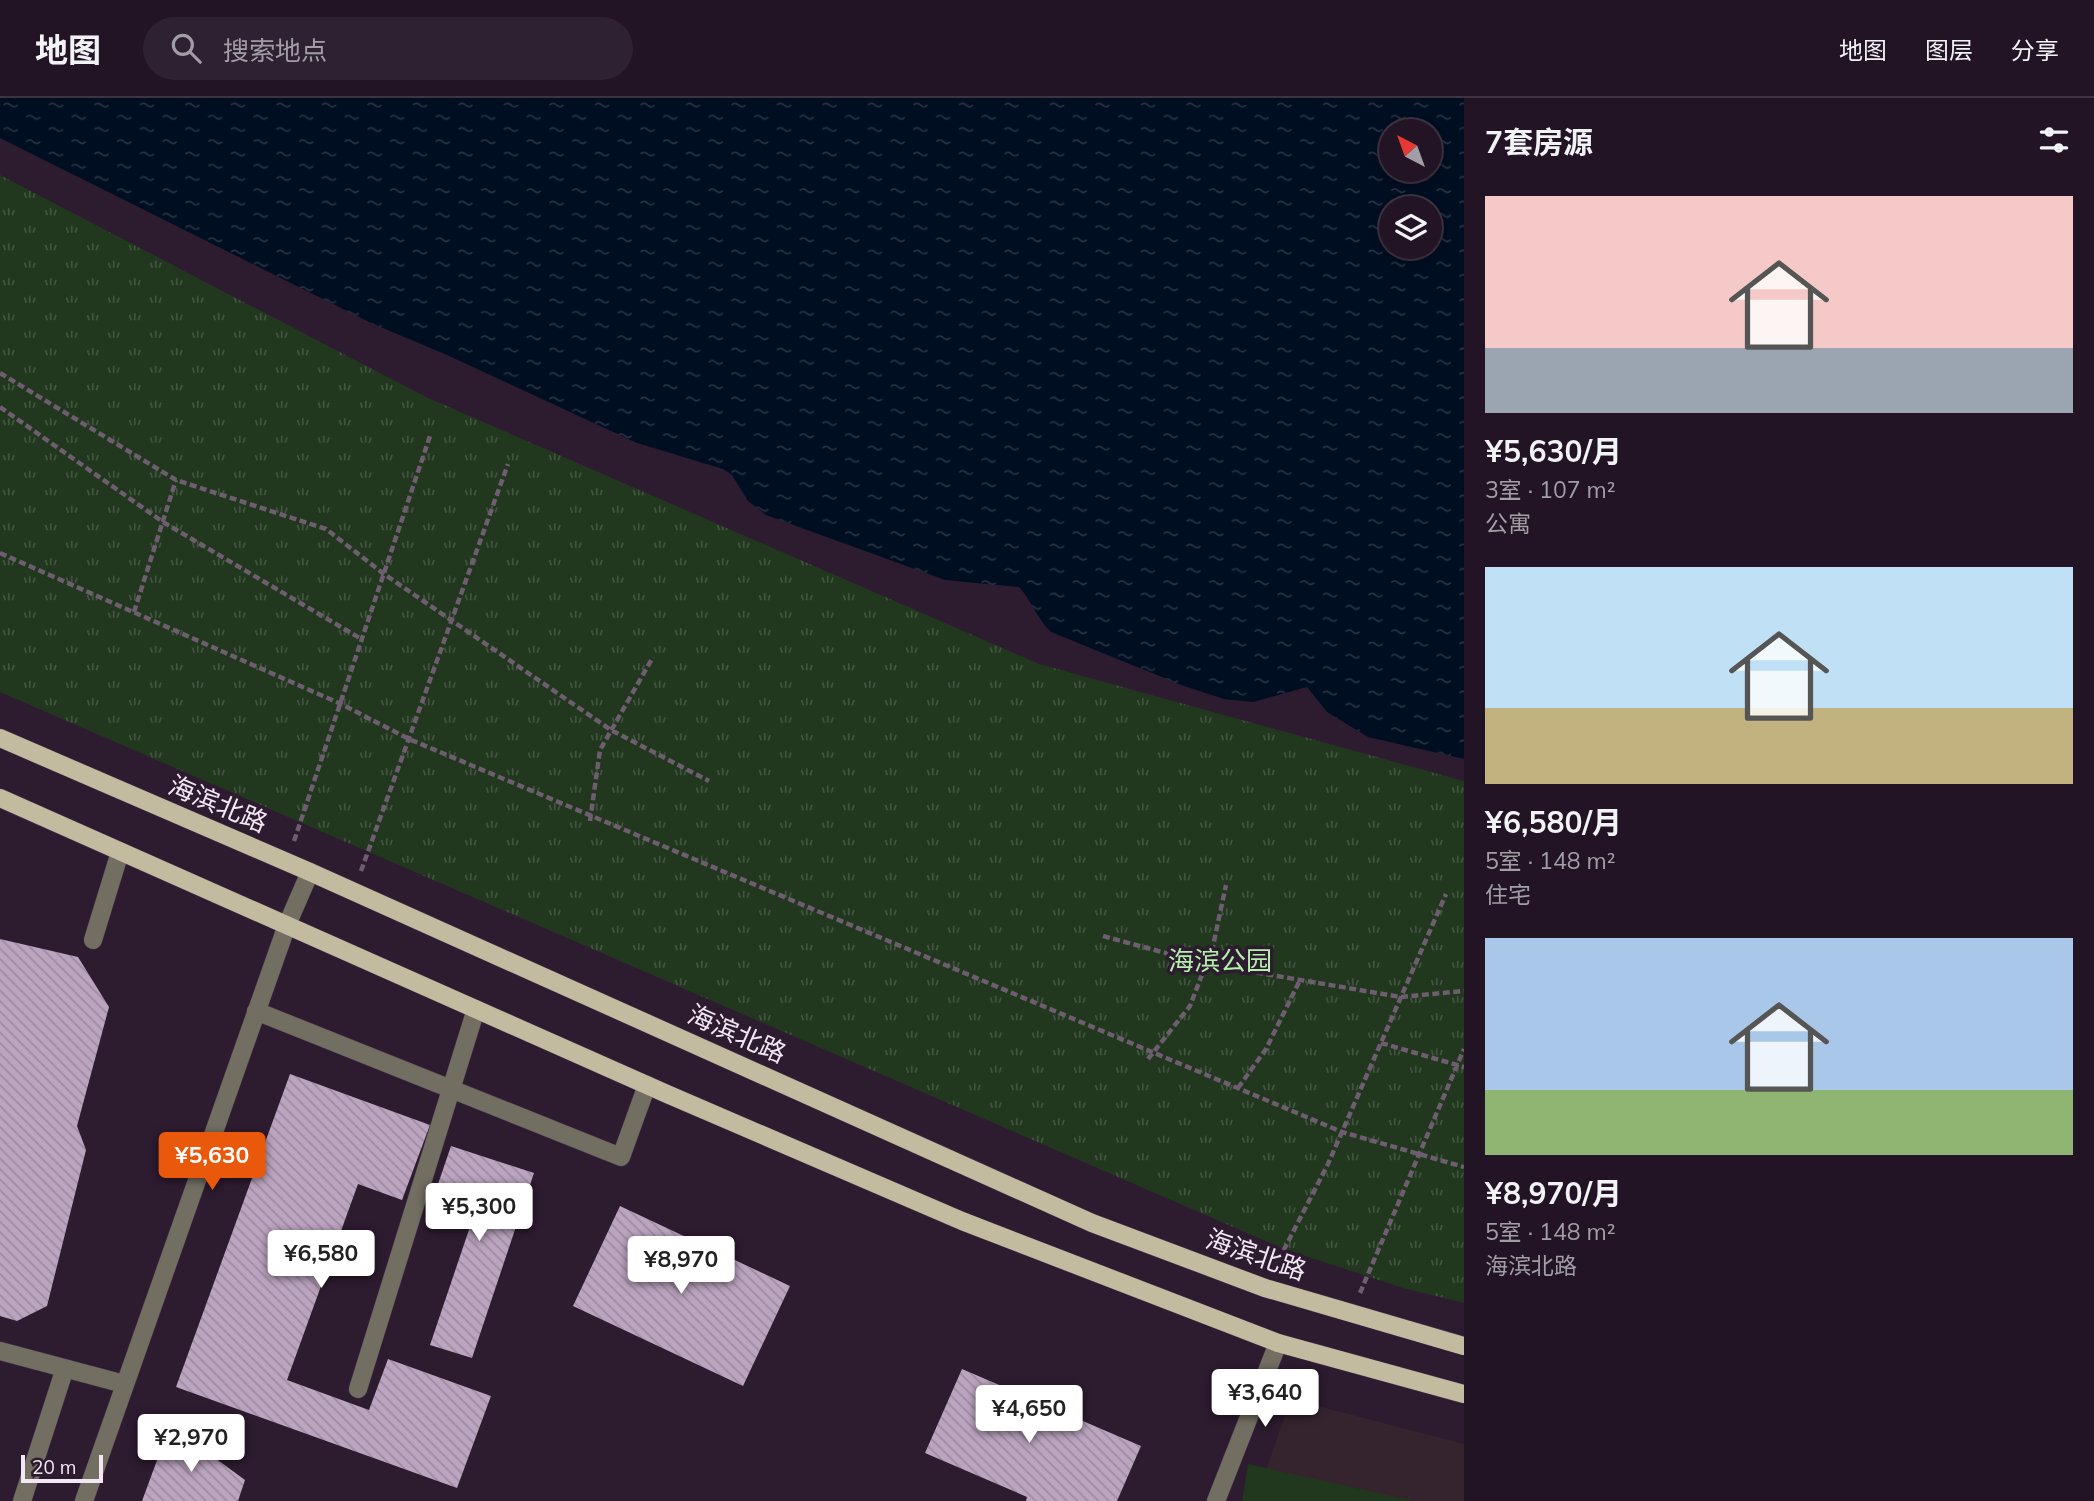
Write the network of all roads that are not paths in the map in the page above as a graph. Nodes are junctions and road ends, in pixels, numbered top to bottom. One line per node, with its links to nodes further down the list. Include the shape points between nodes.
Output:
1 (0, 738): 4 (main road, 海滨北路)
2 (0, 798): 3 (main road)
3 (120, 852): 5 (main road); 6 (street)
4 (310, 872): 5 (street); 12 (main road, 海滨北路, via 1092,1223 1265,1288)
5 (287, 925): 7 (main road); 8 (street)
6 (93, 940)
7 (476, 1009): 9 (main road); 10 (street)
8 (256, 1012): 10 (street); 15 (street)
9 (647, 1085): 10 (street, via 621,1157); 11 (main road, via 962,1221)
10 (451, 1088): 16 (street)
11 (1278, 1343): 17 (main road); 20 (street)
12 (1464, 1346)
13 (0, 1351): 14 (street)
14 (65, 1368): 15 (street); 18 (street)
15 (124, 1384): 19 (street)
16 (358, 1389)
17 (1464, 1394)
18 (22, 1501)
19 (84, 1501)
20 (1216, 1501)

